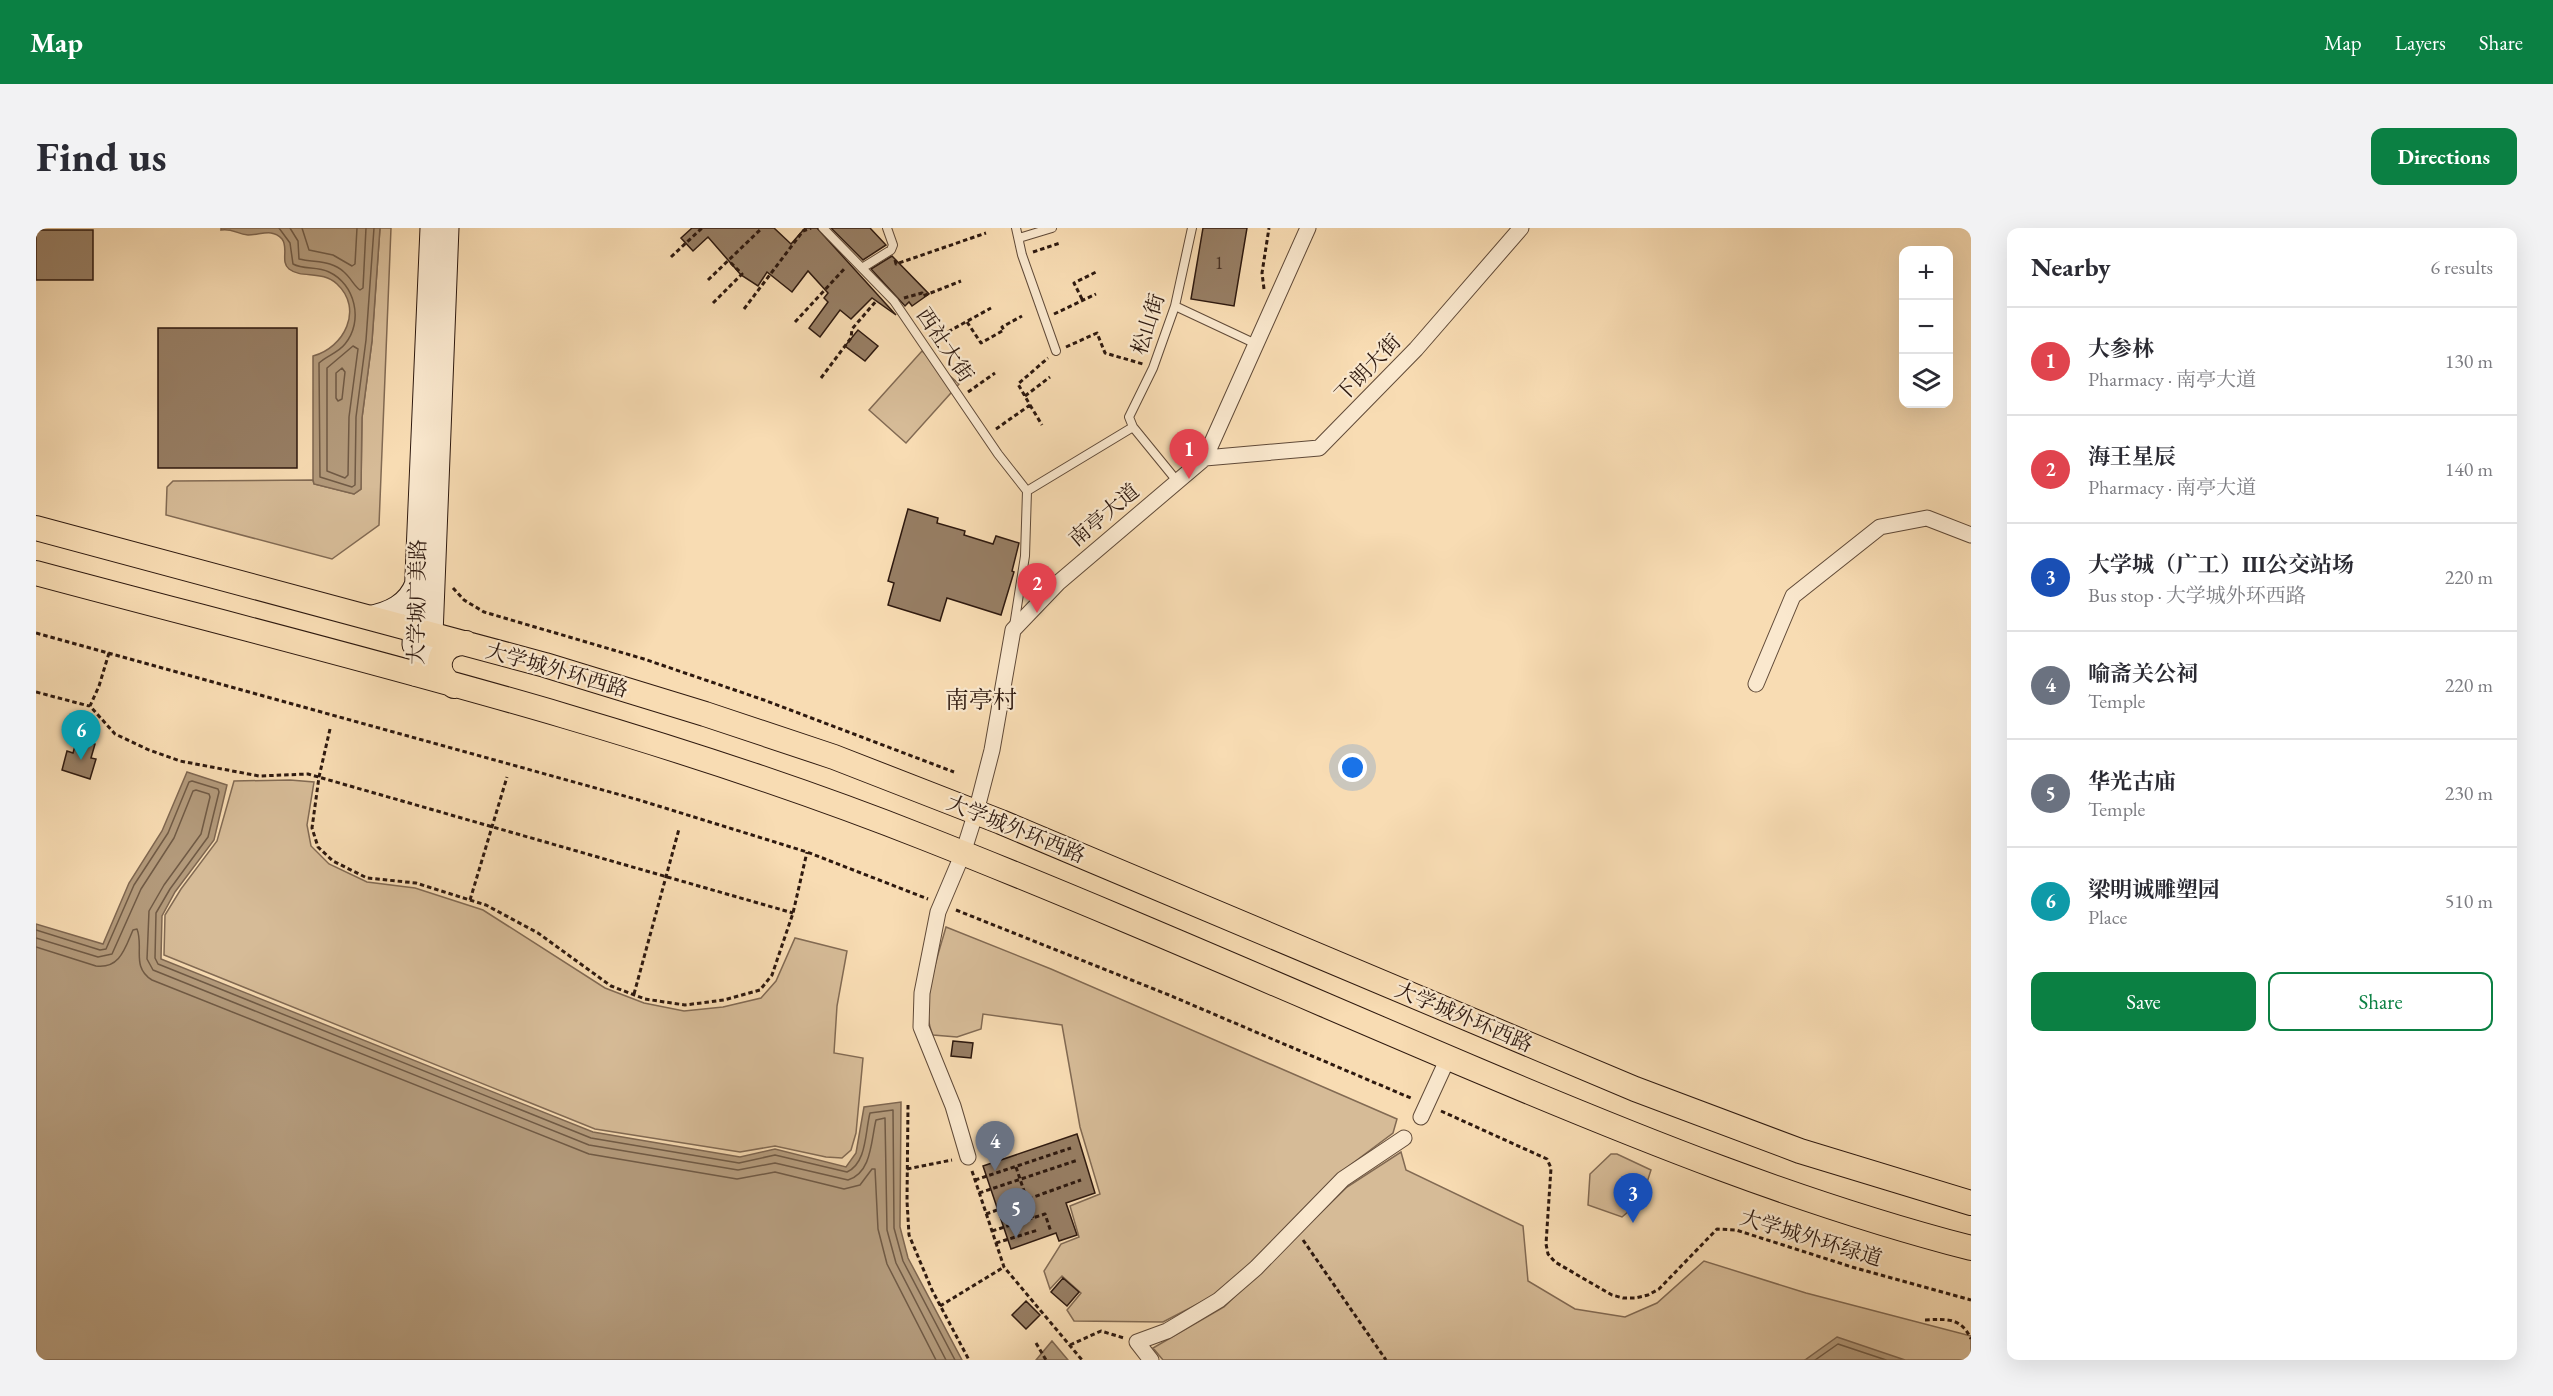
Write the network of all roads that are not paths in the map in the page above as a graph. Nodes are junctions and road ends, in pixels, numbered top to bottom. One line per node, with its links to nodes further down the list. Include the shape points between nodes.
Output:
1 (430, 228): 22 (main road, 大学城广美路)
2 (448, 228): 22 (main road, 大学城广美路)
3 (823, 228): 11 (lane, 西社大街)
4 (887, 228): 11 (lane, via 891,250)
5 (1016, 228): 10 (lane)
6 (1052, 228): 10 (lane)
7 (1192, 228): 12 (lane, 松山街)
8 (1308, 228): 13 (street, 南亭大道)
9 (1521, 228): 16 (street, 下朗大街, via 1416,349 1319,448)
10 (1019, 237): 14 (lane)
11 (862, 268): 18 (lane, 西社大街, via 894,301)
12 (1175, 306): 13 (lane); 15 (lane, 松山街, via 1153,368 1129,417)
13 (1256, 344): 16 (street, 南亭大道)
14 (1053, 354)
15 (1133, 427): 17 (lane); 18 (lane)
16 (1205, 458): 17 (street, 南亭大道)
17 (1177, 481): 24 (street, 南亭大道, via 1058,583)
18 (1027, 491): 24 (lane, via 1025,556)
19 (36, 528): 23 (main road, 大学城外环西路)
20 (1971, 536): 28 (street, via 1927,518 1880,527 1793,596)
21 (36, 573): 27 (main road, 大学城外环西路)
22 (433, 582): 23 (main road, via 397,608); 25 (main road, 大学城广美路); 26 (main road, via 447,623)
23 (368, 617): 25 (main road, 大学城外环西路)
24 (1013, 630): 30 (street)
25 (422, 632): 26 (main road, 大学城外环西路); 27 (main road, 大学城广美路)
26 (466, 643): 29 (main road, via 445,649 439,663 442,677); 30 (main road, 大学城外环西路, via 705,714 880,774)
27 (415, 675): 29 (main road, 大学城外环西路)
28 (1756, 684)
29 (454, 686): 31 (main road, 大学城外环西路, via 692,755)
30 (976, 812): 31 (street); 36 (main road, 大学城外环西路, via 1635,1089 1810,1154)
31 (963, 853): 32 (main road, 大学城外环西路); 35 (street, via 941,904 922,993 921,1027 953,1106)
32 (1448, 1058): 33 (street); 37 (main road, 大学城外环西路, via 1710,1165 1882,1223)
33 (1424, 1111)
34 (1404, 1138): 38 (street, via 1343,1179 1220,1300 1167,1331 1137,1342)
35 (968, 1157)
36 (1971, 1203)
37 (1971, 1248)
38 (1151, 1360)

